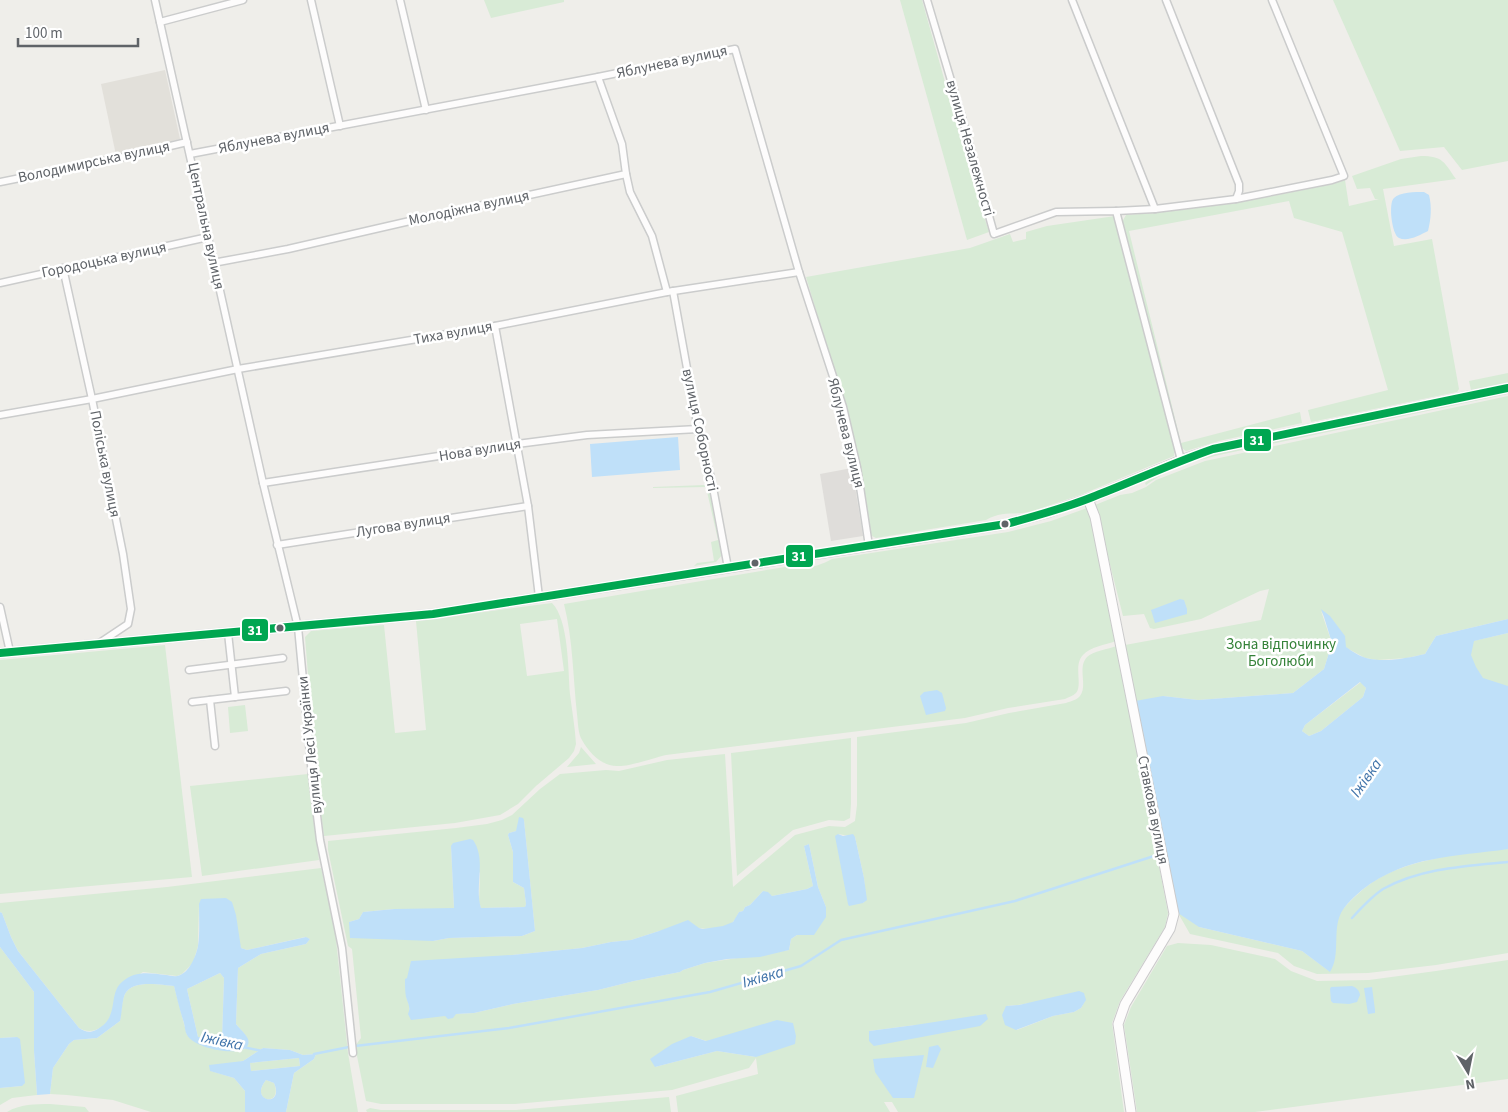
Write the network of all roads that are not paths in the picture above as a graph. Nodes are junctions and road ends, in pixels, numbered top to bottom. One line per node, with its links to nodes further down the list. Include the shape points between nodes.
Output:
1 (155, 0): 9 (street, Центральна вулиця)
2 (243, 0): 9 (street)
3 (311, 0): 12 (street)
4 (400, 0): 11 (street)
5 (927, 0): 19 (street, вулиця Незалежності, via 994,234 1056,212)
6 (1072, 0): 18 (street)
7 (1166, 0): 17 (street, via 1239,184)
8 (1272, 0): 17 (street, вулиця Незалежності, via 1344,176)
9 (160, 22): 13 (street, Центральна вулиця)
10 (598, 78): 11 (street, Яблунева вулиця); 15 (street, via 622,144); 23 (street, Яблунева вулиця, via 735,49)
11 (426, 110): 12 (street, Яблунева вулиця)
12 (340, 126): 14 (street, Яблунева вулиця)
13 (187, 142): 14 (street, Центральна вулиця); 16 (street, Володимирська вулиця)
14 (190, 154): 20 (street, Центральна вулиця)
15 (626, 174): 21 (street, Молодіжна вулиця); 25 (street, via 630,192 652,236)
16 (0, 182)
17 (1236, 199): 18 (street, вулиця Незалежності)
18 (1155, 209): 19 (street, вулиця Незалежності)
19 (1116, 211): 33 (street)
20 (208, 238): 21 (street, Центральна вулиця); 22 (street, Городоцька вулиця)
21 (213, 263): 27 (street, Центральна вулиця)
22 (63, 268): 24 (street, Городоцька вулиця); 29 (street, Поліська вулиця)
23 (798, 272): 25 (street, Тиха вулиця); 38 (street, Яблунева вулиця, via 843,407 857,467)
24 (0, 283)
25 (670, 292): 26 (street, Тиха вулиця); 31 (street, вулиця Соборності)
26 (495, 326): 27 (street, Тиха вулиця); 32 (street)
27 (238, 369): 29 (street, Тиха вулиця); 34 (street, Центральна вулиця)
28 (1508, 388): 33 (street, via 1213,449)
29 (92, 399): 30 (street, Тиха вулиця); 44 (street, Поліська вулиця, via 131,609 128,624)
30 (0, 415)
31 (698, 428): 32 (street, Нова вулиця); 39 (street, вулиця Соборності)
32 (517, 444): 34 (street, Нова вулиця); 36 (street)
33 (1181, 460): 35 (street)
34 (263, 483): 37 (street, Центральна вулиця)
35 (1088, 499): 38 (street, via 1006,524); 56 (street, Ставкова вулиця, via 1095,517 1174,914 1170,929 1125,1004 1118,1024)
36 (528, 506): 37 (street, Лугова вулиця); 40 (street)
37 (277, 545): 42 (street, Центральна вулиця)
38 (869, 546): 39 (street)
39 (728, 568): 40 (street)
40 (538, 597): 42 (street, via 433,614)
41 (0, 607): 45 (street)
42 (298, 627): 43 (street); 55 (street, вулиця Лесі Українки, via 312,775 339,929)
43 (228, 633): 44 (street); 48 (street)
44 (97, 644): 45 (street)
45 (10, 652): 46 (street)
46 (0, 653)
47 (283, 658): 48 (street)
48 (232, 664): 49 (street); 51 (street)
49 (189, 670)
50 (286, 691): 51 (street)
51 (235, 697): 52 (street)
52 (210, 700): 53 (street); 54 (street)
53 (192, 702)
54 (215, 746)
55 (353, 1053)
56 (1131, 1112)

